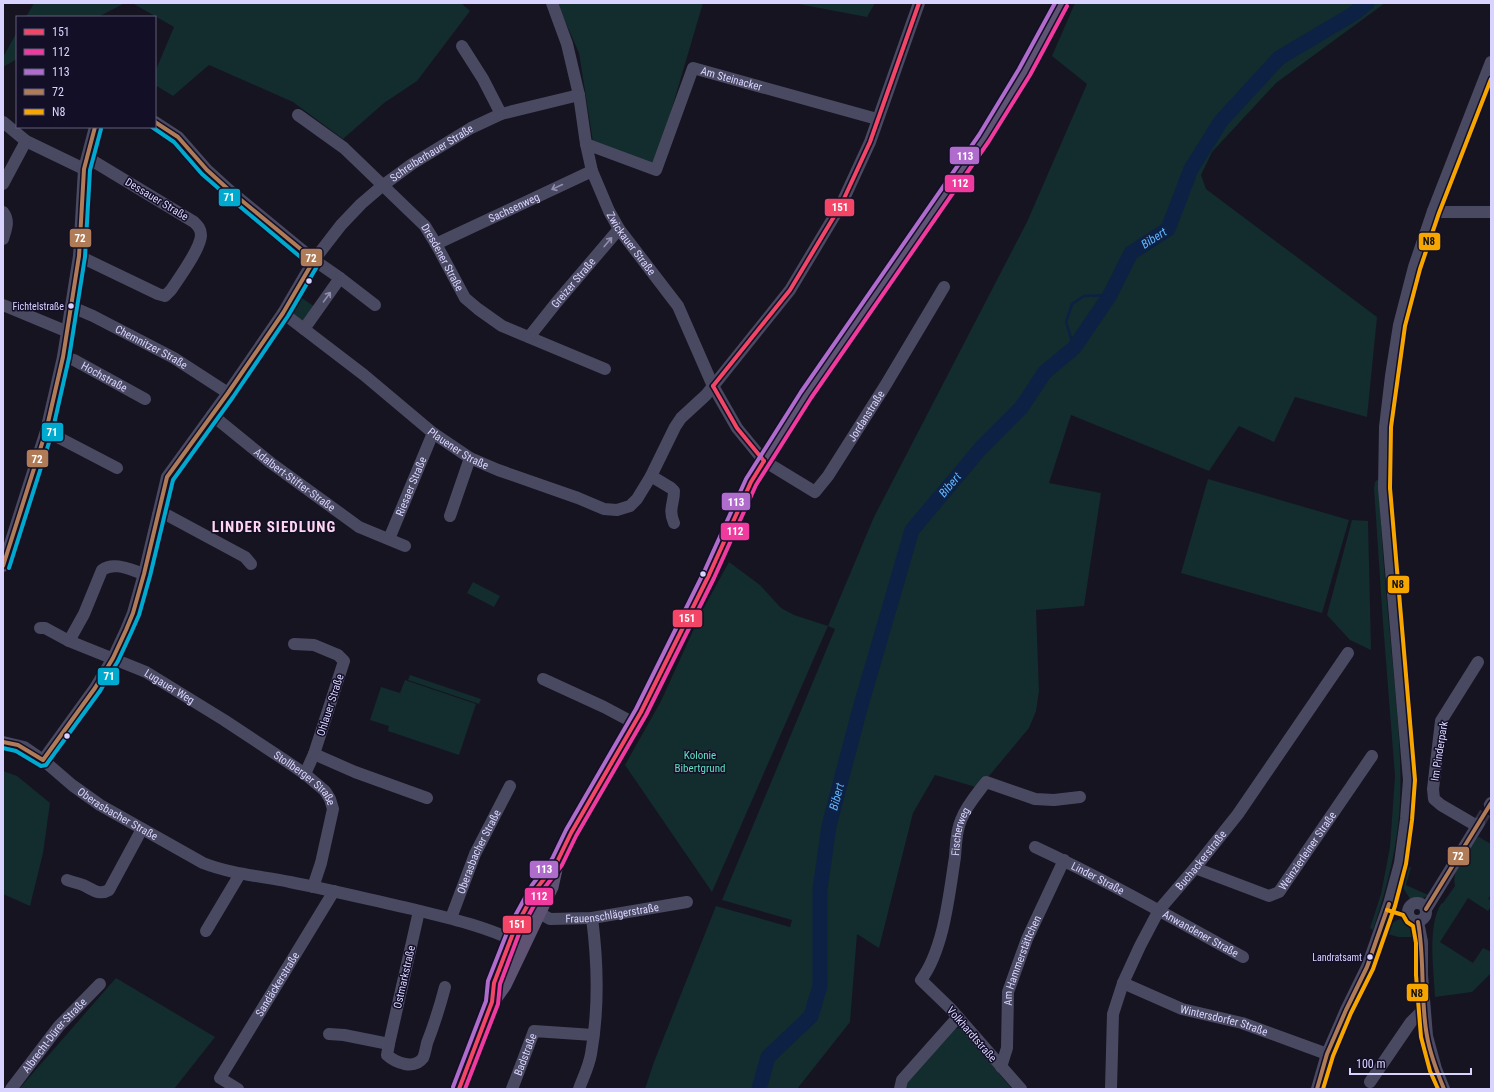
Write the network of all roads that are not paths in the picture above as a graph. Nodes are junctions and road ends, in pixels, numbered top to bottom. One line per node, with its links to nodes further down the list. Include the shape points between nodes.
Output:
1 (552, 3): 6 (street, Zwickauer Straße, via 567,44)
2 (919, 3): 9 (street, Plauener Straße)
3 (1062, 3): 45 (main road, via 1019,83 984,138 806,394)
4 (462, 46): 7 (street, via 484,79)
5 (1491, 62): 19 (street)
6 (579, 95): 7 (street, Schreiberhauer Straße); 14 (street, Zwickauer Straße)
7 (501, 114): 18 (street, Schreiberhauer Straße, via 446,143)
8 (298, 115): 18 (street, Dresdener Straße, via 344,148)
9 (877, 119): 14 (street, Am Steinacker, via 693,68 656,170); 38 (street, Plauener Straße, via 870,142 841,205 790,290)
10 (3, 122): 13 (street)
11 (156, 123): 26 (street, via 178,137 229,190)
12 (95, 128): 15 (street)
13 (26, 141): 15 (street); 17 (street)
14 (586, 144): 16 (street, Zwickauer Straße)
15 (86, 163): 25 (street); 25 (street, Dessauer Straße, via 194,222 200,229 201,236 198,246 165,296)
16 (592, 171): 22 (street, Zwickauer Straße); 24 (street, Sachsenweg, one-way to 24)
17 (3, 184)
18 (382, 186): 24 (street, Dresdener Straße, via 425,226); 26 (street, Schreiberhauer Straße, via 341,224)
19 (1433, 211): 21 (street); 82 (street, via 1414,267 1399,325 1385,427 1386,514 1408,780 1400,863)
20 (3, 212): 23 (street, via 7,217 8,226)
21 (1491, 212)
22 (619, 229): 35 (street, Greizer Straße, one-way to 22); 38 (street, Zwickauer Straße, via 678,306)
23 (3, 239)
24 (436, 244): 35 (street, Dresdener Straße, via 465,298 502,326)
25 (79, 256): 31 (street)
26 (314, 260): 27 (street); 32 (street, Schreiberhauer Straße)
27 (340, 278): 29 (street); 33 (street, one-way to 27)
28 (944, 287): 45 (street, Jordanstraße, via 828,476 815,492)
29 (375, 305)
30 (3, 306): 34 (street)
31 (72, 307): 34 (street); 39 (street, Chemnitzer Straße, via 174,358)
32 (283, 313): 33 (street, Plauener Straße); 39 (street, Schreiberhauer Straße)
33 (304, 329): 43 (street, Plauener Straße)
34 (68, 332): 36 (street)
35 (529, 337): 37 (street, Dresdener Straße)
36 (63, 357): 40 (street, Hochstraße, via 74,360); 42 (street)
37 (606, 369)
38 (714, 386): 45 (street, Zwickauer Straße, via 737,428); 47 (street, Plauener Straße, via 674,427)
39 (228, 393): 41 (street, Schreiberhauer Straße)
40 (145, 398)
41 (212, 415): 48 (street, Schreiberhauer Straße, via 166,477); 51 (street, Adalbert-Stifter-Straße, via 271,463 359,527)
42 (46, 431): 46 (street); 54 (street)
43 (433, 433): 44 (street, Plauener Straße); 51 (street, Riesaer Straße)
44 (470, 458): 47 (street, Plauener Straße, via 608,510 621,509 634,502); 49 (street)
45 (764, 460): 64 (main road)
46 (117, 468)
47 (651, 476): 50 (street, via 674,491 670,510)
48 (158, 515): 53 (street, via 167,515 245,557); 55 (street, Schreiberhauer Straße)
49 (450, 516)
50 (674, 523)
51 (389, 539): 52 (street, Adalbert-Stifter-Straße)
52 (404, 546)
53 (251, 564)
54 (3, 566)
55 (144, 574): 57 (street, via 119,566 102,570); 60 (street, Schreiberhauer Straße, via 133,613)
56 (40, 628): 57 (street, Lugauer Weg, via 46,628)
57 (70, 642): 60 (street, Lugauer Weg)
58 (294, 644): 66 (street, Ohlauer Straße, via 314,644 344,661)
59 (1348, 653): 76 (street, Buchackerstraße, via 1238,814)
60 (113, 658): 63 (street, Lugauer Weg, via 146,672); 68 (street, Schreiberhauer Straße, via 83,706)
61 (1478, 662): 83 (street, Im Pinderpark, via 1441,721 1432,789 1434,799 1441,805 1478,824)
62 (543, 679): 64 (street)
63 (224, 720): 69 (street, Stollberger Straße)
64 (634, 723): 84 (main road, via 571,833 557,862 551,886)
65 (3, 742): 68 (street, Oberasbacher Straße, via 18,745)
66 (314, 754): 69 (street, Ohlauer Straße); 72 (street)
67 (1372, 756): 76 (street, Weinzierleiner Straße, via 1279,892 1269,896)
68 (43, 760): 73 (street, Oberasbacher Straße, via 88,797)
69 (305, 774): 79 (street, Stollberger Straße, via 325,791 333,809)
70 (510, 786): 88 (street, Oberasbacher Straße, via 475,854)
71 (1080, 797): 94 (street, Fischerweg, via 1035,799 986,782 960,821 938,945)
72 (427, 798)
73 (142, 830): 77 (street, Oberasbacher Straße, via 203,863); 78 (street, via 109,890 99,893)
74 (1035, 847): 75 (street, Linder Straße)
75 (1064, 860): 85 (street, Linder Straße); 104 (street, Am Hammerstättchen, via 1027,939 1008,992 1007,1048)
76 (1195, 868): 85 (street, Buchackerstraße)
77 (240, 874): 79 (street, Oberasbacher Straße); 91 (street)
78 (67, 880)
79 (313, 887): 80 (street, Oberasbacher Straße)
80 (334, 890): 87 (street, Oberasbacher Straße); 107 (street, Sandäckerstraße, via 220,1078)
81 (687, 902): 89 (street, Frauenschlägerstraße)
82 (1389, 904): 86 (street); 103 (street, via 1367,967)
83 (1426, 909): 86 (street, via 1422,904 1416,904); 90 (street, via 1424,919)
84 (533, 910): 89 (street, Frauenschlägerstraße, via 550,919); 92 (main road)
85 (1159, 910): 93 (street, Anwandener Straße); 95 (street, Buchackerstraße)
86 (1409, 910): 90 (street, via 1412,920)
87 (419, 911): 88 (street, Oberasbacher Straße); 102 (street, Ostmarkstraße)
88 (451, 918): 92 (street, Oberasbacher Straße)
89 (592, 918): 101 (street, via 598,984)
90 (1418, 922): 98 (street, via 1422,942)
91 (206, 932)
92 (517, 942): 108 (main road, via 494,982 492,1002)
93 (1243, 957)
94 (921, 980): 99 (street, Volkhardtstraße)
95 (1123, 983): 103 (street, Wintersdorfer Straße, via 1182,1009 1242,1023); 113 (street, Buchackerstraße, via 1113,1014)
96 (100, 984): 106 (street, Albrecht-Dürer-Straße, via 59,1026)
97 (445, 987): 102 (street, Ostmarkstraße, via 422,1058 415,1064 393,1060 387,1055)
98 (1424, 1013): 105 (street, via 1419,1014 1412,1022); 115 (street, via 1427,1036)
99 (958, 1017): 104 (street, Volkhardtstraße); 111 (street, via 902,1080)
100 (329, 1034): 102 (street)
101 (593, 1035): 109 (street, Badstraße, via 534,1031); 110 (street, via 591,1055)
102 (389, 1044)
103 (1327, 1054): 114 (street)
104 (1001, 1067): 112 (street, Volkhardtstraße)
105 (1370, 1082)
106 (11, 1089)
107 (238, 1089)
108 (459, 1089)
109 (512, 1089)
110 (579, 1089)
111 (900, 1089)
112 (1021, 1089)
113 (1111, 1089)
114 (1317, 1089)
115 (1444, 1089)

